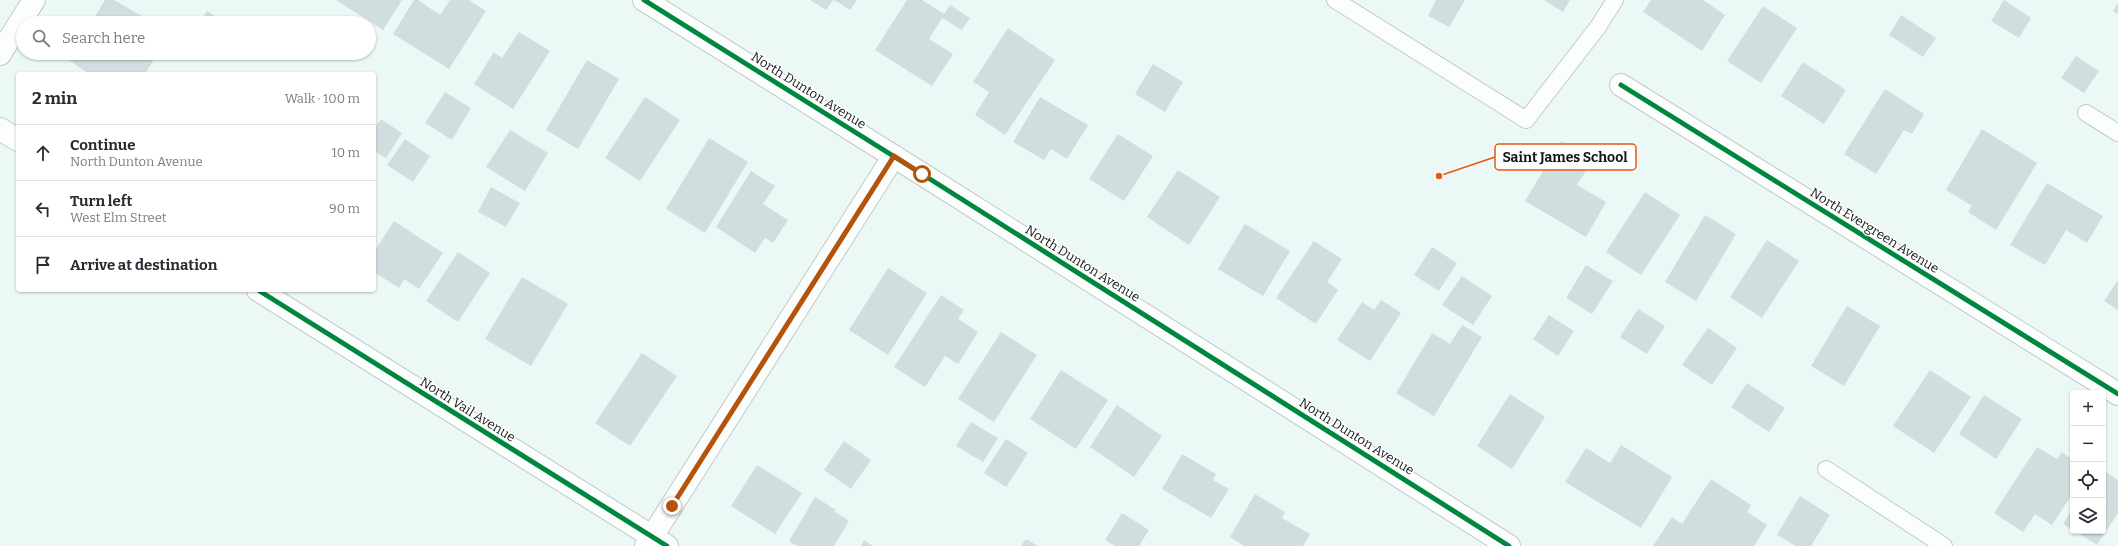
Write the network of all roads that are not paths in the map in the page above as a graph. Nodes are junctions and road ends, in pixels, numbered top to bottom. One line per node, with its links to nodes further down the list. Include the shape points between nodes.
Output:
1 (34, 0): 5 (street)
2 (644, 0): 13 (street, North Dunton Avenue)
3 (1335, 0): 4 (lane, via 1526,120 1598,27)
4 (1615, 0)
5 (24, 16)
6 (16, 29): 7 (street)
7 (0, 54)
8 (1621, 85): 15 (street, North Evergreen Avenue)
9 (2086, 113): 11 (lane)
10 (0, 129): 12 (street)
11 (2118, 133)
12 (16, 139)
13 (894, 156): 17 (street); 18 (street, North Dunton Avenue)
14 (261, 292): 17 (street, North Vail Avenue)
15 (2118, 394)
16 (1826, 469): 19 (lane)
17 (655, 543)
18 (1509, 546)
19 (1944, 546)

